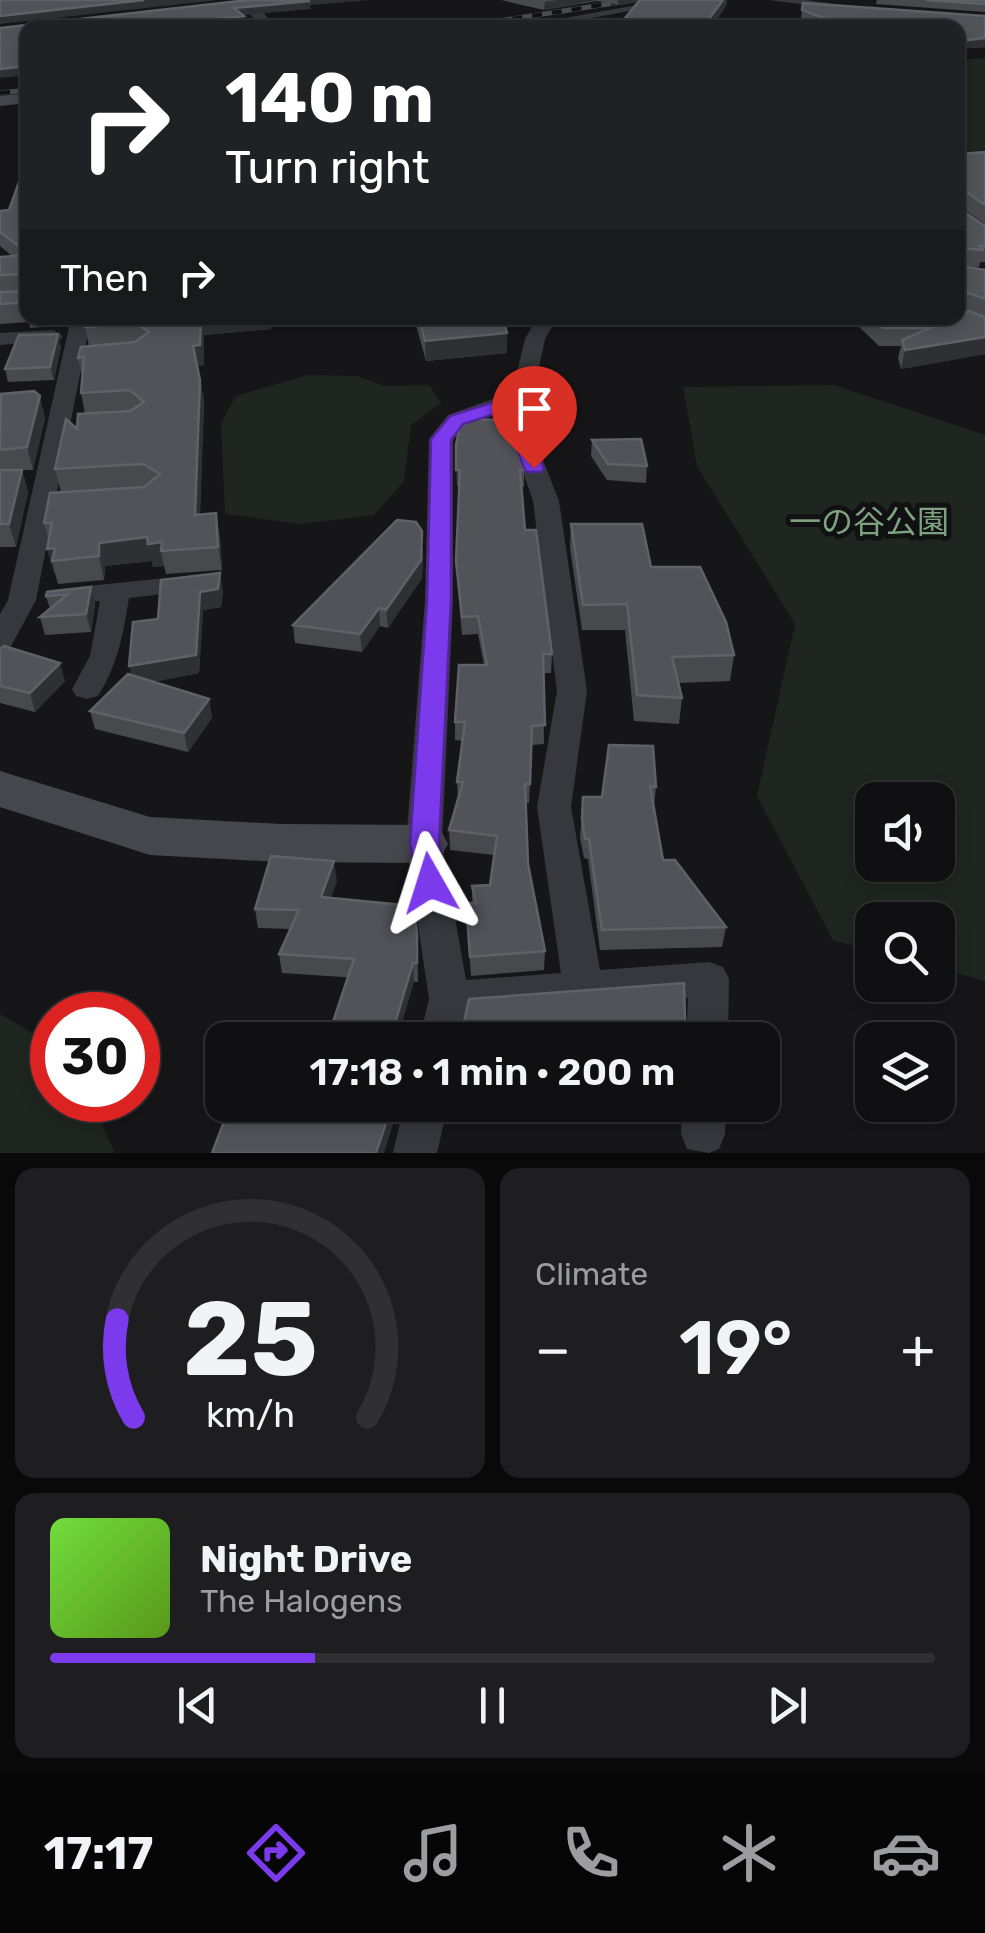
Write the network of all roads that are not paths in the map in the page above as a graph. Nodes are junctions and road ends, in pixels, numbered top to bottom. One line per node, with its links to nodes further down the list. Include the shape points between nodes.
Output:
1 (684, 0): 7 (street)
2 (773, 0): 6 (street)
3 (249, 2): 4 (street); 5 (street)
4 (267, 2)
5 (228, 6)
6 (864, 9)
7 (563, 20)
8 (543, 325): 12 (street, via 522,396)
9 (0, 339): 10 (street)
10 (80, 342): 11 (street)
11 (63, 401): 13 (street); 15 (street, via 68,426)
12 (510, 402): 24 (street, via 456,420 441,439); 25 (street, via 546,500 572,691 554,807)
13 (32, 403)
14 (16, 482): 15 (street)
15 (44, 492): 16 (street); 17 (street)
16 (77, 503)
17 (14, 572): 20 (street)
18 (219, 581): 19 (street)
19 (116, 591): 20 (street); 22 (street, via 105,656)
20 (22, 600): 21 (street)
21 (0, 641)
22 (87, 690)
23 (0, 788): 24 (street, via 150,836)
24 (424, 844): 26 (street)
25 (582, 989): 26 (street); 28 (street, via 709,979)
26 (449, 999): 27 (street)
27 (444, 1022)
28 (707, 1022)
29 (422, 1122): 30 (street)
30 (416, 1153)

